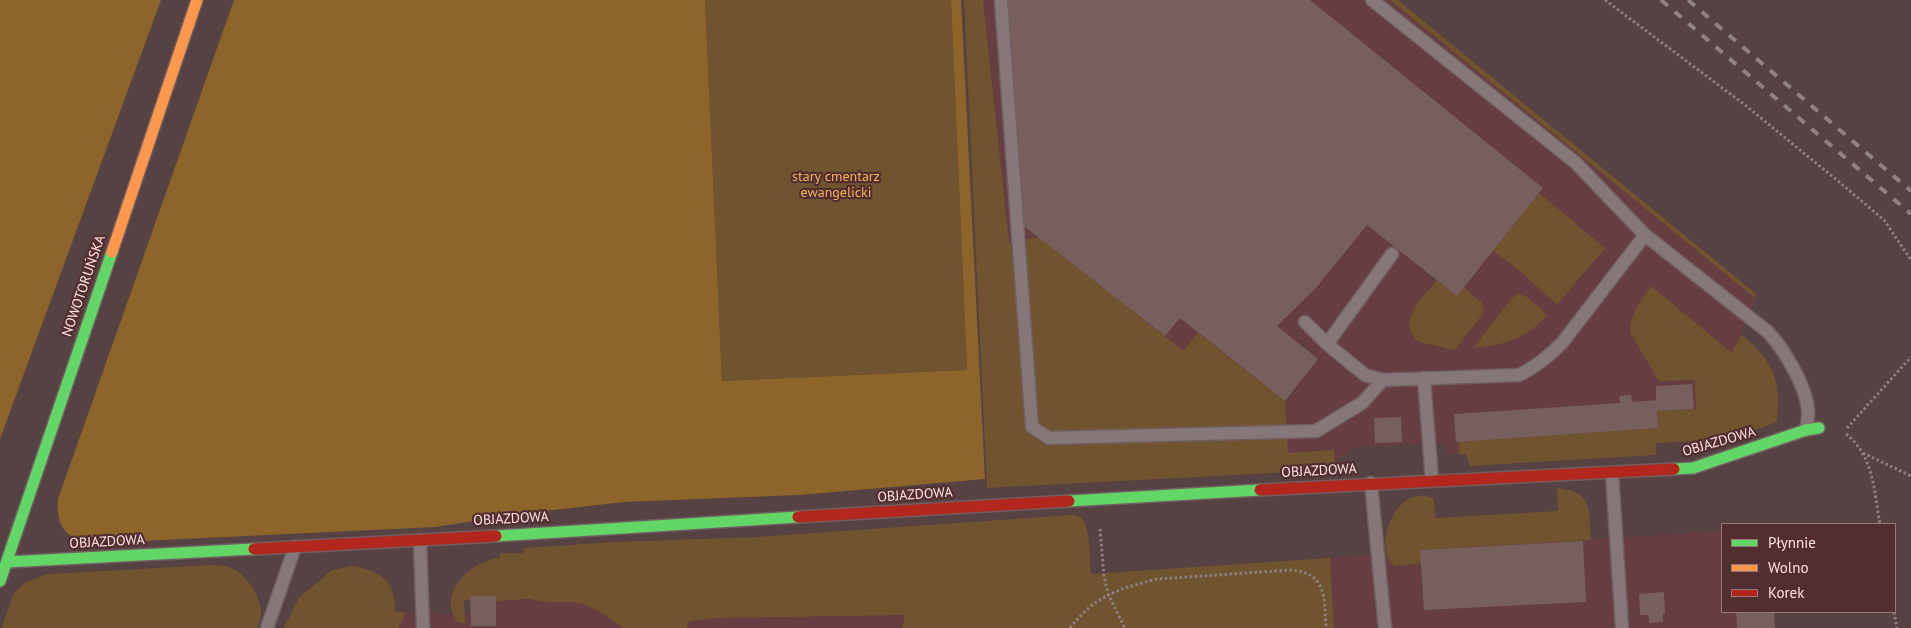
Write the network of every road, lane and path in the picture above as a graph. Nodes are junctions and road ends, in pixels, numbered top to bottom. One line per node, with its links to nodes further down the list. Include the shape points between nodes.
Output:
1 (197, 0): 23 (street, NOWOTORUŃSKA)
2 (1001, 0): 12 (lane, via 1032,427 1049,438 1316,432 1362,403)
3 (1372, 0): 5 (lane, via 1576,163)
4 (1605, 0): 7 (path, via 1745,105 1884,220)
5 (1645, 235): 11 (lane, via 1562,342 1534,368 1519,375); 13 (lane, via 1779,344 1797,376)
6 (1392, 254): 9 (lane)
7 (1911, 260)
8 (1305, 322): 9 (lane)
9 (1327, 344): 12 (lane, via 1365,375)
10 (1911, 357): 14 (path, via 1844,432)
11 (1424, 378): 12 (lane); 17 (lane)
12 (1383, 380)
13 (1813, 429): 15 (street, OBJAZDOWA, via 1693,468)
14 (1862, 452): 16 (path); 20 (path, via 1870,468)
15 (1612, 473): 17 (street, OBJAZDOWA); 33 (lane)
16 (1911, 476)
17 (1432, 481): 18 (street, OBJAZDOWA)
18 (1371, 483): 19 (street, OBJAZDOWA); 32 (lane)
19 (1098, 498): 21 (street, OBJAZDOWA); 25 (path)
20 (1880, 523)
21 (420, 540): 22 (street, OBJAZDOWA); 28 (lane)
22 (294, 547): 23 (street, OBJAZDOWA); 27 (lane)
23 (7, 562): 24 (street, NOWOTORUŃSKA)
24 (0, 581)
25 (1108, 594): 29 (path, via 1096,601); 30 (path); 31 (path, via 1157,579 1302,571 1313,576 1322,586)
26 (1894, 613): 34 (path)
27 (267, 628)
28 (423, 628)
29 (1070, 628)
30 (1125, 628)
31 (1326, 628)
32 (1384, 628)
33 (1622, 628)
34 (1897, 628)

